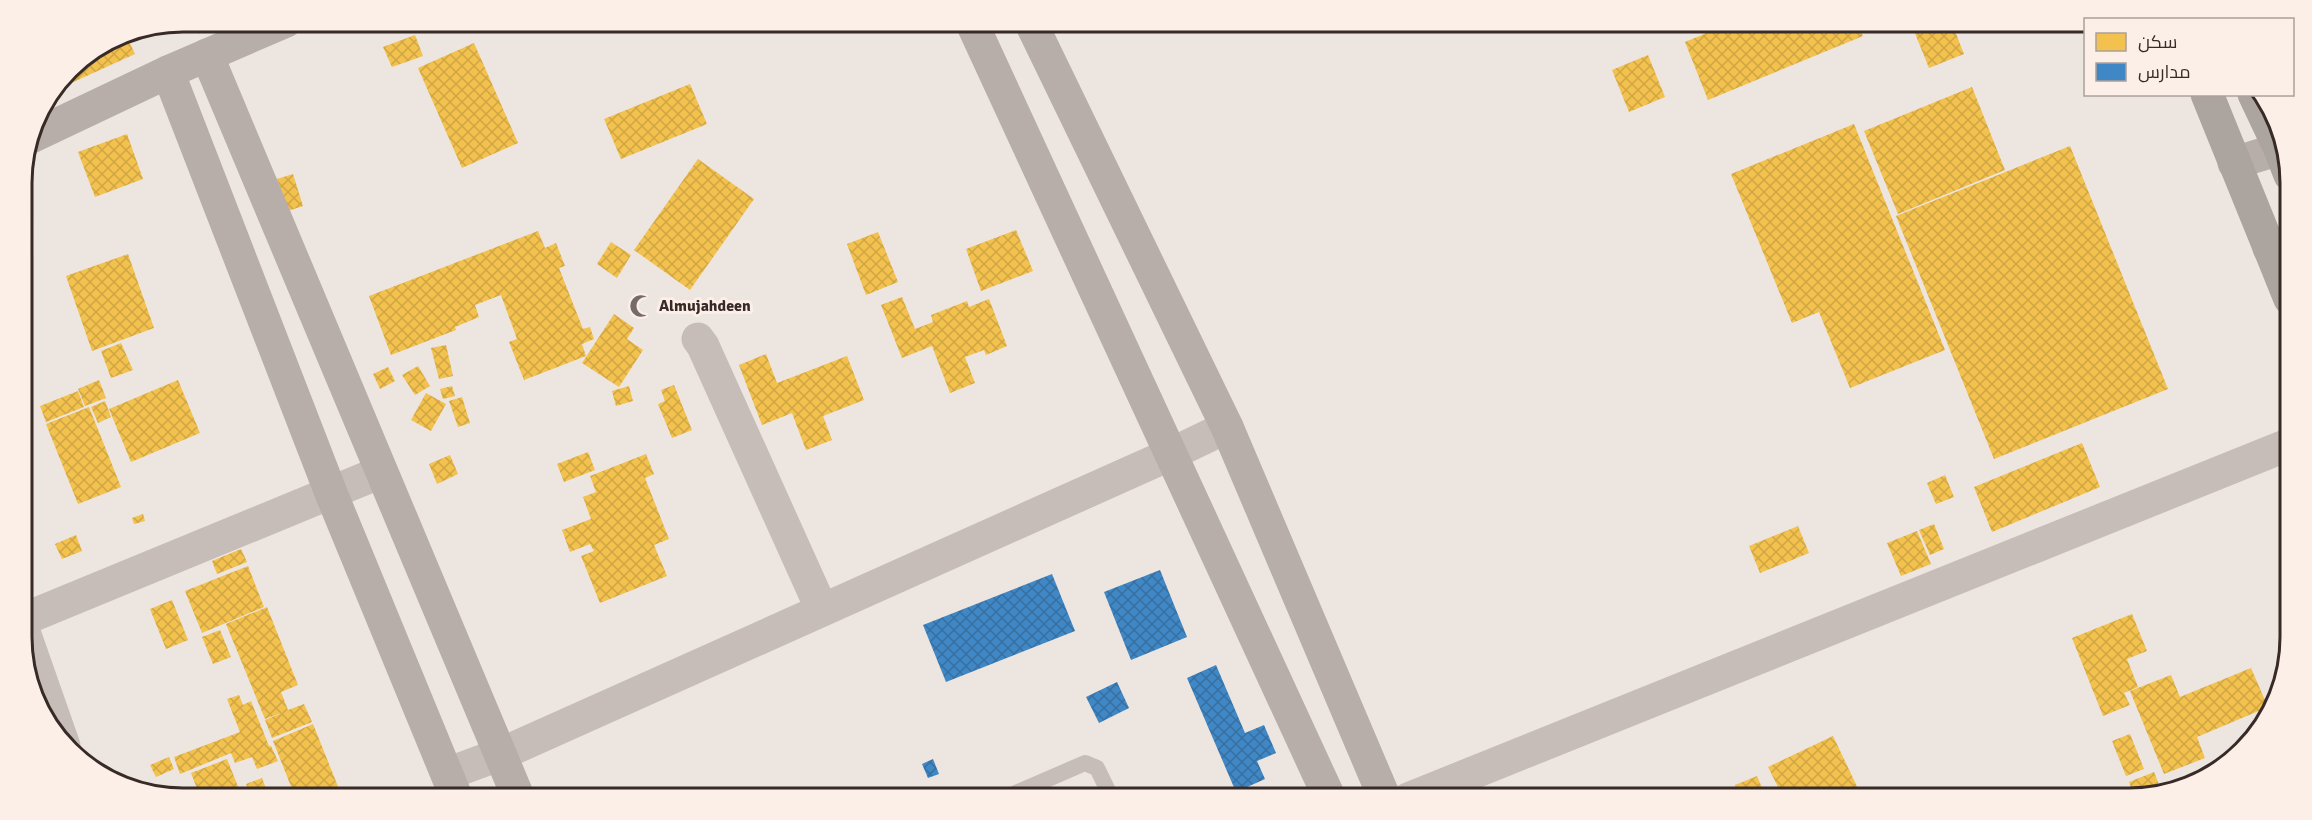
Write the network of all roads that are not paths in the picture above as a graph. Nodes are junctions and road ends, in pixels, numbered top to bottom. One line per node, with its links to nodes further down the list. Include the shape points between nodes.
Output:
1 (260, 32): 4 (street)
2 (976, 32): 14 (street)
3 (1035, 32): 12 (street)
4 (207, 55): 5 (street); 15 (street)
5 (168, 72): 7 (street); 16 (street)
6 (2208, 96): 9 (highway)
7 (44, 124)
8 (2278, 158): 9 (street)
9 (2234, 163): 10 (highway)
10 (2279, 244)
11 (698, 339): 17 (street)
12 (1227, 427): 14 (street); 27 (street)
13 (2280, 448): 28 (street)
14 (1171, 454): 17 (street); 26 (street)
15 (381, 472): 16 (street); 21 (street)
16 (331, 493): 18 (street); 22 (street)
17 (822, 610): 21 (street)
18 (32, 616)
19 (33, 658): 20 (street)
20 (53, 714)
21 (501, 754): 22 (street); 23 (street)
22 (452, 786)
23 (515, 788)
24 (1028, 788): 25 (lane, via 1085,764 1097,768)
25 (1107, 788)
26 (1325, 788)
27 (1380, 788)
28 (1435, 788)

